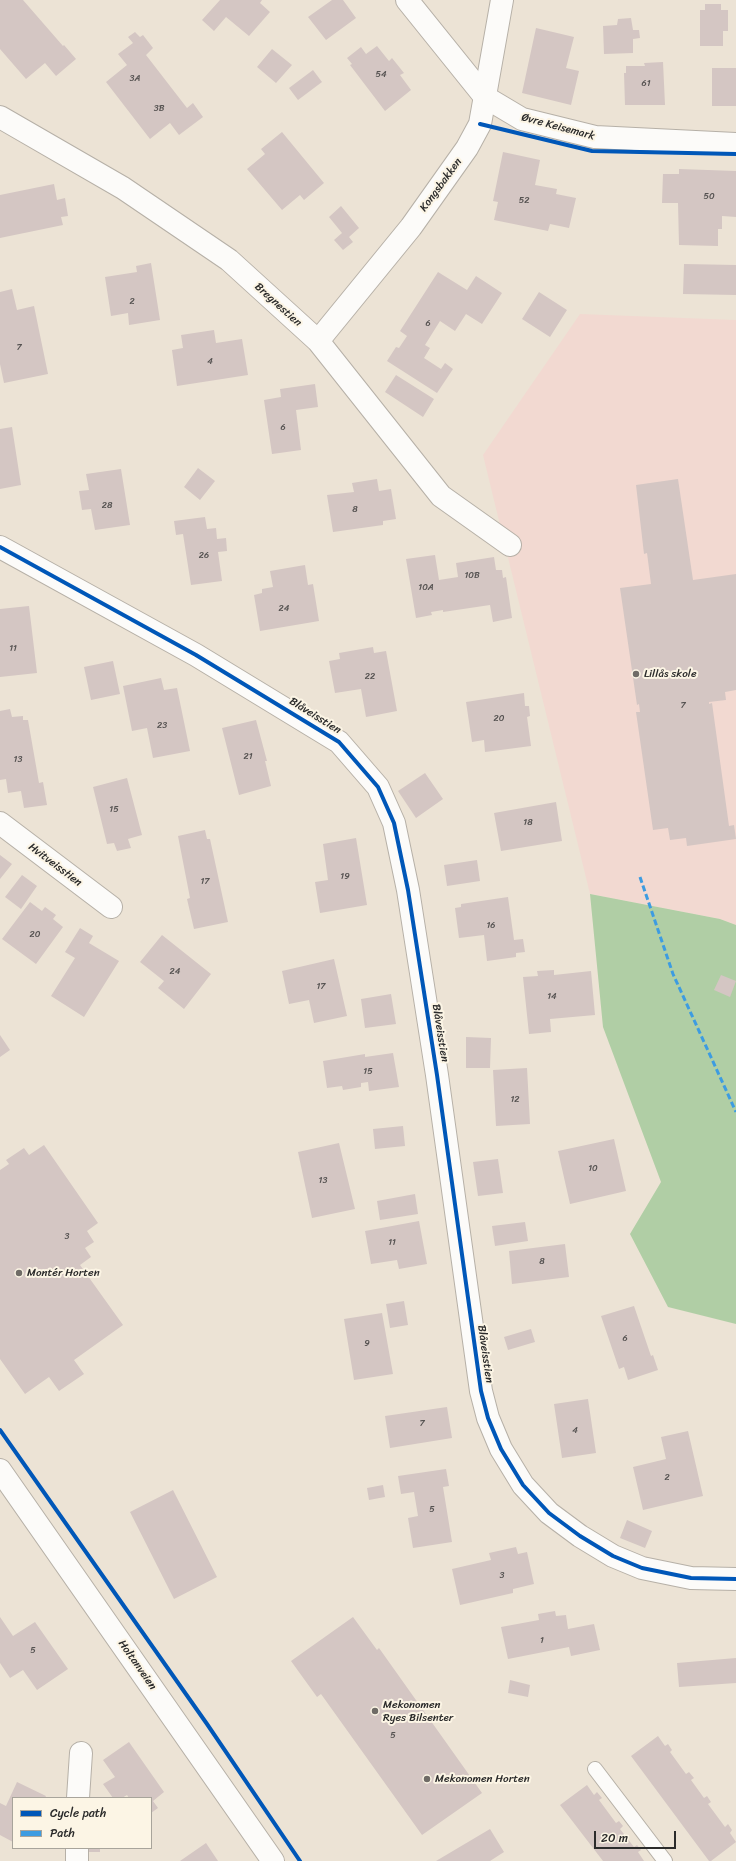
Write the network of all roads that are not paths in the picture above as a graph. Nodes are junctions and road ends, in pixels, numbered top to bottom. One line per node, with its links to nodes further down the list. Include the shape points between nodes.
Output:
1 (407, 0): 3 (street, Øvre Keisemark)
2 (502, 0): 3 (street, Kongsbakken)
3 (485, 97): 5 (street, Øvre Keisemark, via 522,119 595,137); 6 (street, Kongsbakken, via 480,124 467,148 410,227)
4 (0, 117): 6 (street, Bregnestien, via 123,188 229,260)
5 (736, 144)
6 (318, 341): 7 (street, Bregnestien, via 441,496)
7 (510, 545)
8 (0, 547): 12 (street, Blåveisstien, via 196,655 333,738 378,787 394,822 408,890 437,1075 481,1391 488,1418 501,1448 523,1485 549,1514 613,1556 642,1568 691,1578)
9 (0, 823): 10 (street, Hvitveisstien)
10 (111, 907)
11 (0, 1470): 18 (street, Holtanveien)
12 (736, 1579)
13 (81, 1753): 15 (street)
14 (595, 1769): 19 (lane)
15 (78, 1797)
16 (77, 1849): 17 (street)
17 (77, 1861)
18 (273, 1861)
19 (665, 1861)

